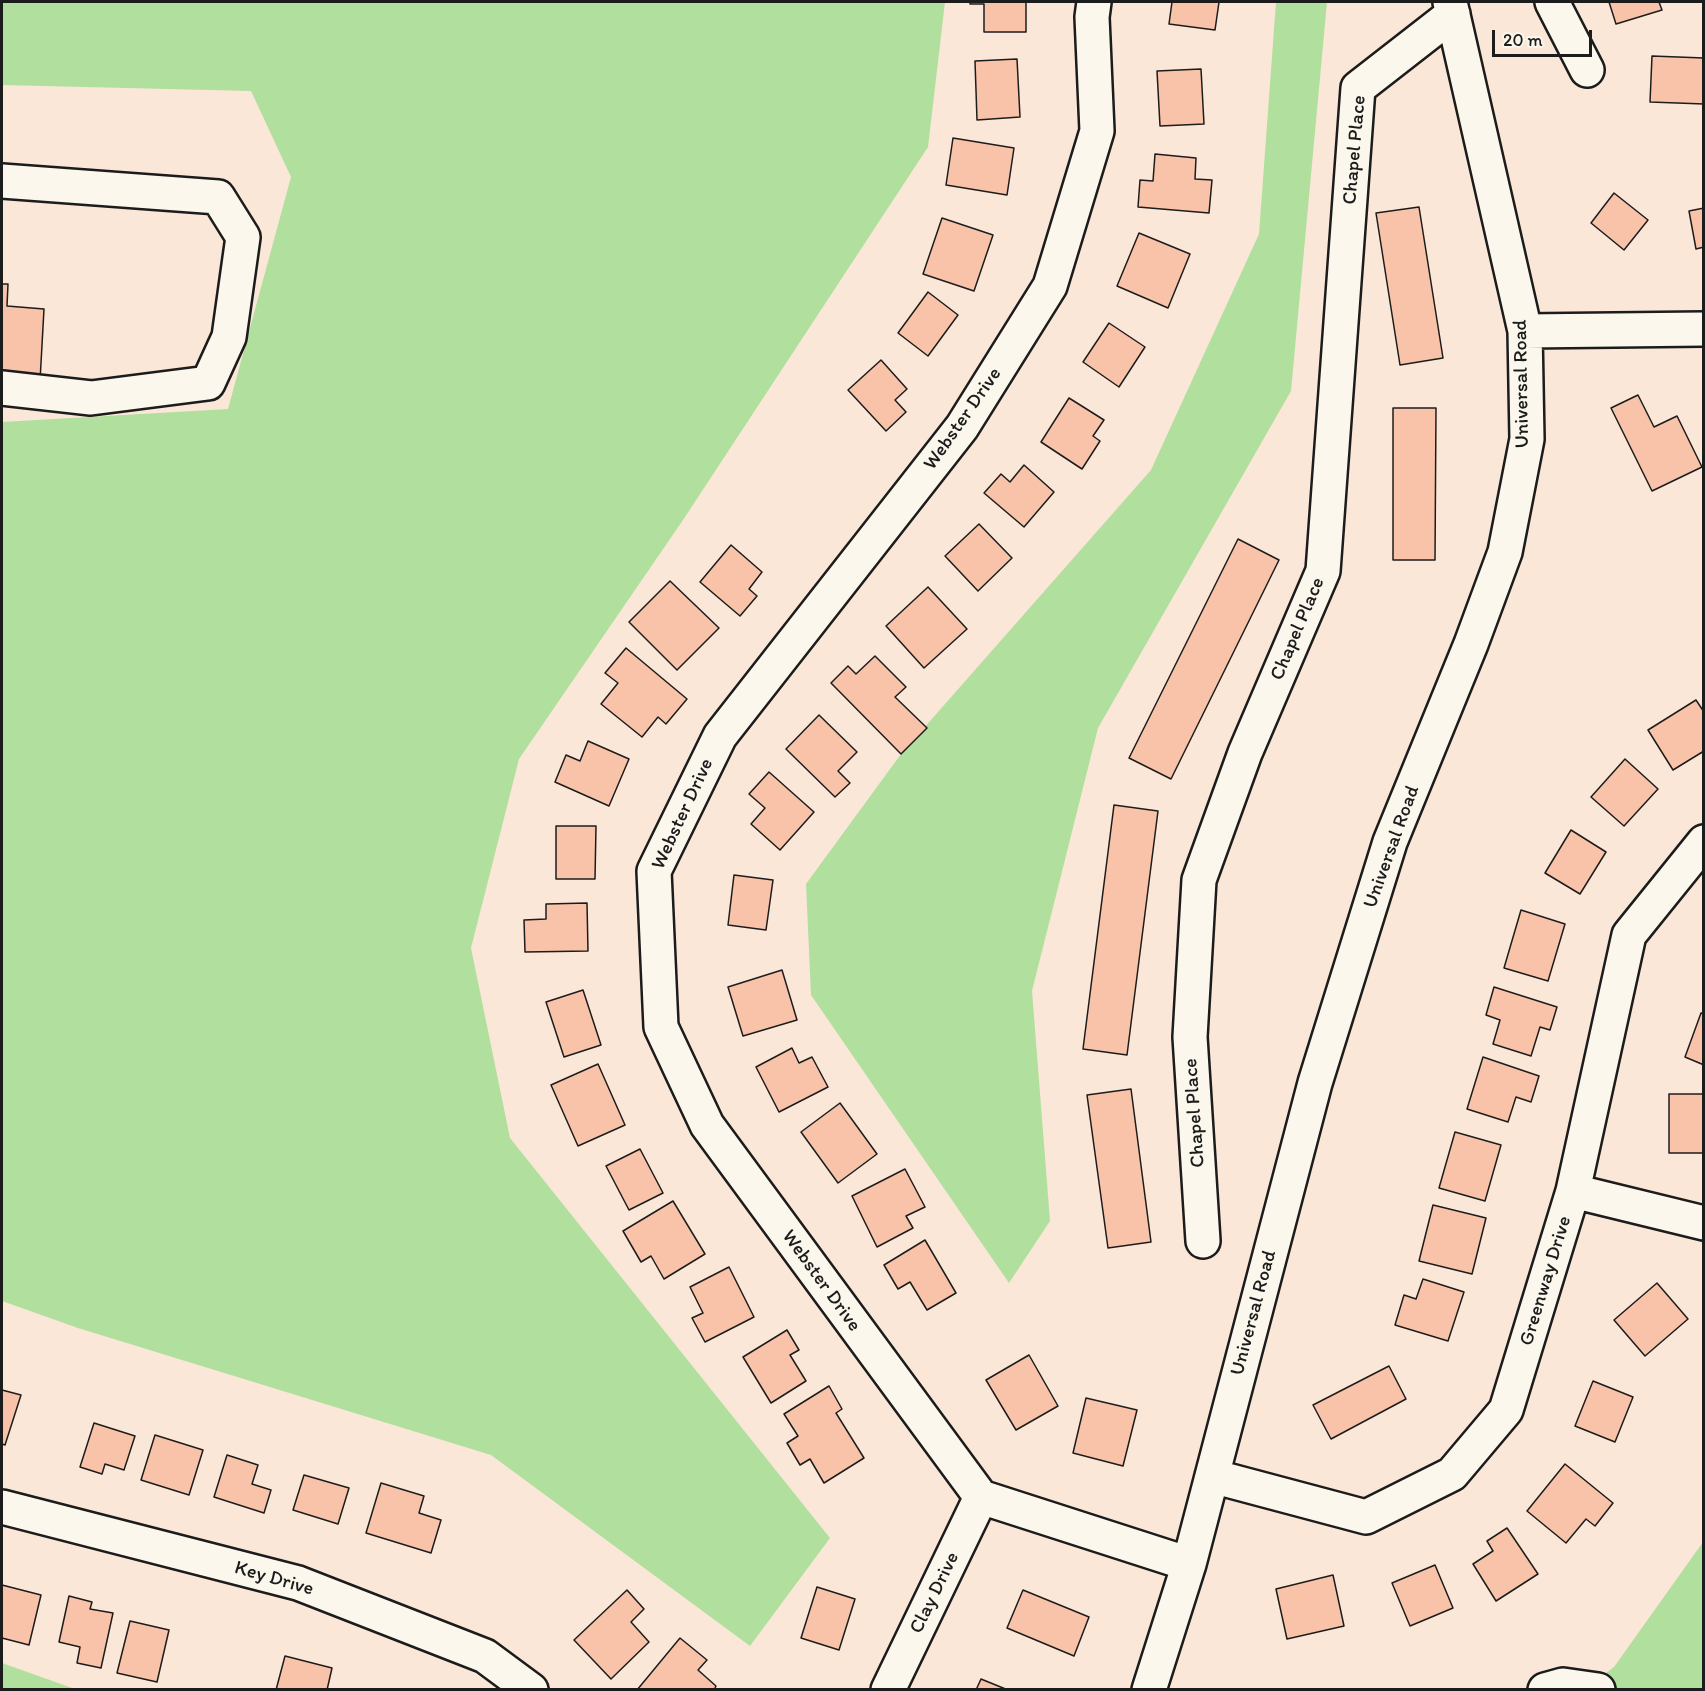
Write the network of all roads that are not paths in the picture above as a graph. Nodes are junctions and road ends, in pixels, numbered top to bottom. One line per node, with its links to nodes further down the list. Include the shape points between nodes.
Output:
1 (1095, 2): 14 (street, Webster Drive, via 1092,17 1097,131 1050,286 962,427 720,736 654,871 661,1027 707,1125)
2 (1552, 2): 4 (street)
3 (1452, 8): 7 (street, Universal Road); 12 (street, Chapel Place, via 1358,88 1323,571 1245,753 1199,880 1190,1037)
4 (1587, 70)
5 (2, 181): 8 (street, via 218,197 243,237 229,337 208,383 91,398)
6 (1704, 329): 7 (street)
7 (1525, 331): 13 (street, Universal Road, via 1527,439 1505,552 1390,842 1315,1083)
8 (2, 388)
9 (1704, 842): 10 (street, Greenway Drive, via 1629,935)
10 (1574, 1191): 11 (street); 13 (street, Greenway Drive, via 1506,1410 1452,1474 1366,1518)
11 (1704, 1223)
12 (1203, 1241)
13 (1212, 1476): 16 (street, Universal Road)
14 (981, 1497): 16 (street); 18 (street, Clay Drive)
15 (2, 1507): 17 (street, Key Drive, via 298,1583 486,1656)
16 (1189, 1564): 19 (street, Universal Road)
17 (531, 1689)
18 (888, 1689)
19 (1149, 1689)
20 (1545, 1689): 21 (street, via 1563,1685)
21 (1598, 1689)

